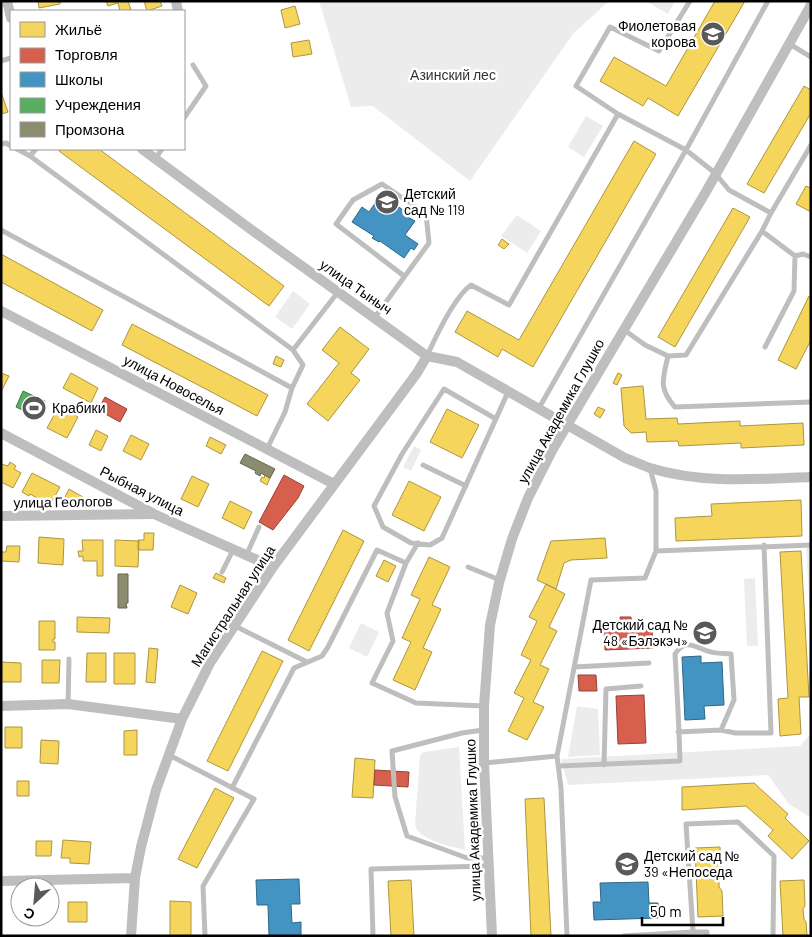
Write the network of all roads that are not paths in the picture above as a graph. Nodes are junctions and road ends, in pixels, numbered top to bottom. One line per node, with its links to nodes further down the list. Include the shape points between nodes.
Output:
1 (7, 1): 5 (street)
2 (690, 1): 9 (lane, via 659,51 610,27 576,86)
3 (768, 1): 16 (lane)
4 (811, 5): 6 (street, улица Академика Глушко)
5 (10, 14)
6 (788, 43): 7 (lane); 19 (street, улица Академика Глушко)
7 (811, 57)
8 (193, 65): 10 (lane, via 206,86)
9 (618, 114): 16 (lane); 32 (lane, via 510,305 471,285 464,290)
10 (185, 117)
11 (811, 145): 20 (lane)
12 (19, 150): 17 (lane)
13 (35, 150): 17 (lane)
14 (143, 150): 18 (street, улица Тыныч)
15 (161, 150): 18 (lane)
16 (686, 150): 19 (lane); 37 (lane)
17 (30, 156): 31 (lane)
18 (155, 159): 26 (street, улица Тыныч)
19 (715, 173): 20 (lane, via 729,190); 29 (street, улица Академика Глушко)
20 (771, 213): 22 (lane)
21 (1, 230): 34 (lane)
22 (762, 231): 23 (lane); 33 (lane, via 686,355)
23 (795, 256): 24 (lane); 30 (lane, via 794,290)
24 (811, 256)
25 (404, 276): 25 (lane, via 429,243 426,214 382,184 353,200 336,224); 28 (lane)
26 (338, 292): 28 (street, улица Тыныч); 31 (lane)
27 (1, 310): 41 (street, улица Новоселья)
28 (375, 317): 32 (street, улица Тыныч)
29 (623, 329): 33 (lane); 39 (street, улица Академика Глушко)
30 (765, 347)
31 (293, 350): 34 (lane, via 303,365)
32 (427, 356): 35 (street, улица Тыныч, via 457,362); 45 (street, Магистральная улица)
33 (668, 356): 36 (lane, via 663,380 665,396 675,406)
34 (292, 388): 41 (lane)
35 (508, 392): 37 (street, улица Тыныч); 38 (lane)
36 (811, 402)
37 (538, 409): 39 (street, улица Тыныч)
38 (496, 419): 46 (lane); 50 (lane, via 444,389 402,454 374,506 384,527)
39 (567, 425): 43 (street, улица Тыныч, via 625,458); 60 (street, улица Академика Глушко, via 528,498)
40 (1, 433): 47 (street, Рыбная улица)
41 (267, 450): 45 (street, улица Новоселья)
42 (423, 465): 46 (lane)
43 (650, 468): 44 (street, улица Тыныч, via 696,476 743,479); 54 (lane, via 656,491)
44 (811, 477)
45 (334, 484): 57 (street, Магистральная улица)
46 (466, 486): 50 (lane, via 442,538 430,545)
47 (154, 514): 48 (street, улица Геологов); 53 (street, Рыбная улица)
48 (1, 516)
49 (259, 527): 55 (lane)
50 (418, 543): 56 (lane)
51 (811, 544): 52 (lane)
52 (764, 545): 54 (lane); 72 (lane, via 771,733)
53 (233, 550): 55 (street, Рыбная улица); 59 (lane)
54 (656, 551): 65 (lane, via 645,578 591,580)
55 (246, 556): 57 (street, Рыбная улица)
56 (406, 563): 63 (lane, via 377,550 328,647 322,656); 69 (lane, via 387,613 393,641 372,683 416,703)
57 (273, 567): 61 (street, Магистральная улица)
58 (468, 567): 60 (lane)
59 (222, 572)
60 (500, 580): 69 (street, улица Академика Глушко, via 490,625)
61 (234, 625): 63 (lane); 70 (street, Магистральная улица, via 210,662)
62 (68, 659): 67 (lane)
63 (307, 662): 79 (lane, via 294,668)
64 (649, 664): 65 (lane)
65 (574, 667): 75 (lane)
66 (641, 686): 77 (lane, via 606,689)
67 (68, 704): 68 (street); 70 (street)
68 (1, 706)
69 (484, 706): 71 (street, улица Академика Глушко)
70 (182, 719): 74 (street, Магистральная улица)
71 (484, 730): 76 (street, улица Академика Глушко); 80 (lane, via 392,751 395,797 407,836 467,858)
72 (722, 730): 73 (lane); 73 (lane, via 734,700 731,654 689,645 679,648 675,654)
73 (678, 732): 77 (lane, via 680,761)
74 (168, 755): 79 (lane); 81 (street, Магистральная улица, via 156,790)
75 (557, 756): 76 (lane); 78 (lane)
76 (484, 763): 80 (street, улица Академика Глушко)
77 (604, 765): 78 (lane)
78 (559, 766): 88 (lane)
79 (232, 788): 85 (lane, via 254,799 202,886)
80 (488, 862): 86 (lane, via 372,869); 87 (street, улица Академика Глушко)
81 (135, 878): 82 (street); 84 (street, Магистральная улица)
82 (1, 881)
83 (693, 932): 89 (lane); 90 (lane, via 707,932); 91 (lane, via 686,824 738,822 774,856)
84 (131, 936)
85 (205, 936)
86 (373, 936)
87 (492, 936)
88 (567, 936)
89 (624, 936)
90 (707, 936)
91 (773, 936)

